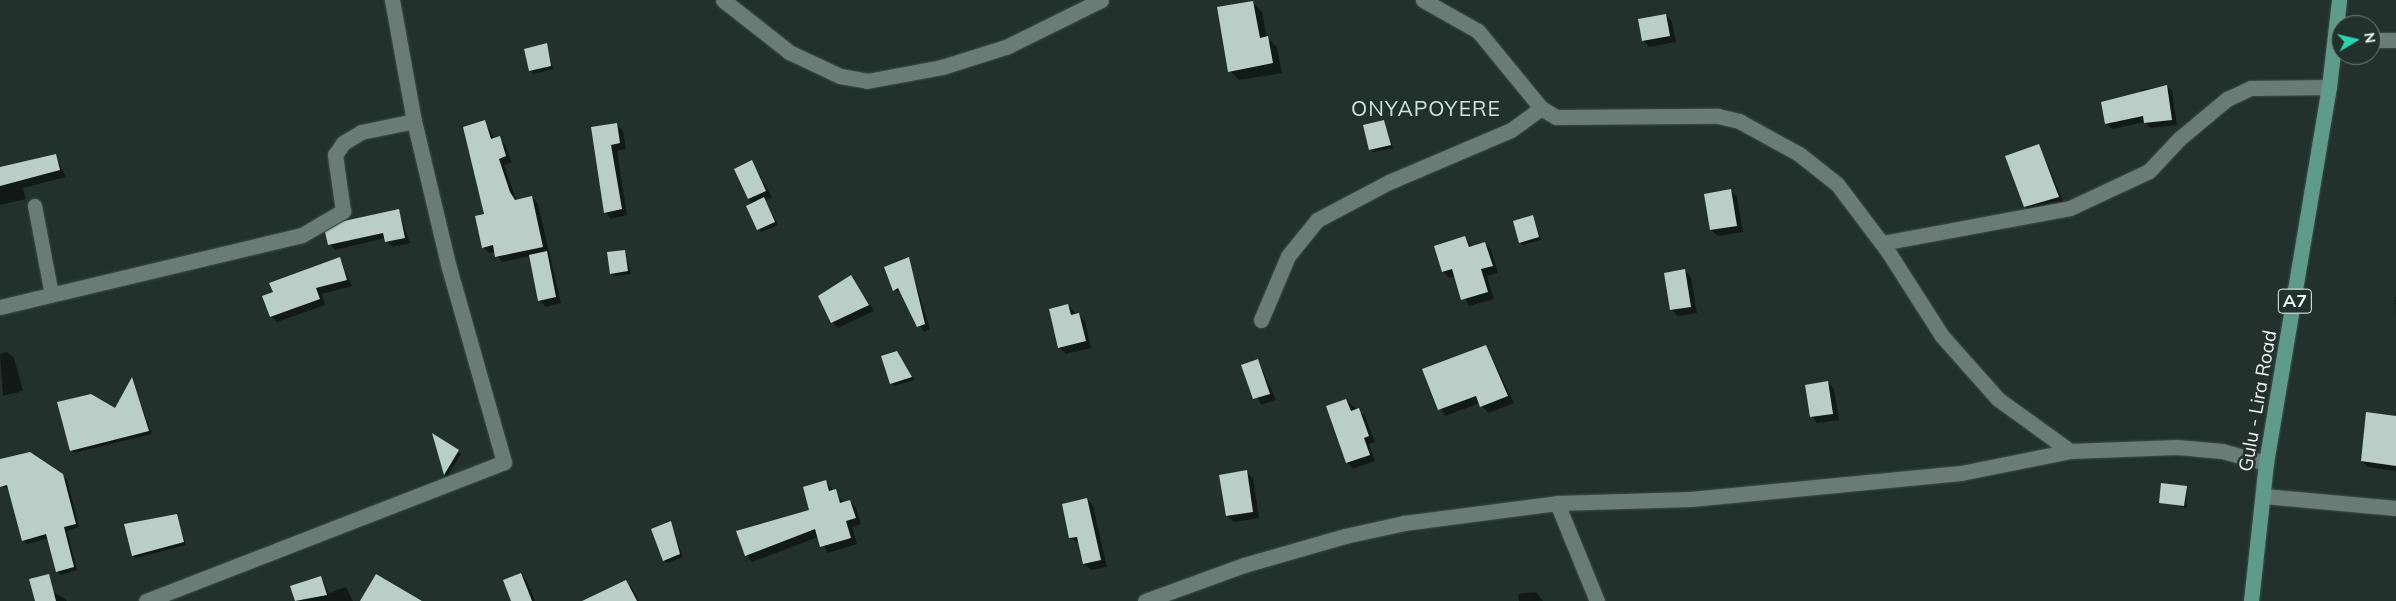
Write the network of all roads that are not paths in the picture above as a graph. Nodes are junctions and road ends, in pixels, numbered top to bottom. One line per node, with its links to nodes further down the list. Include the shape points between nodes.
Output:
1 (392, 0): 12 (street)
2 (724, 0): 3 (street, via 789,52 840,76 866,80 942,66 1006,47)
3 (1101, 0)
4 (1423, 0): 11 (street, via 1478,31)
5 (2339, 0): 6 (main road, Gulu - Lira Road / A7)
6 (2339, 15)
7 (2381, 40): 8 (street)
8 (2396, 40)
9 (2333, 65): 10 (main road, Gulu - Lira Road / A7)
10 (2329, 87): 14 (street, via 2251,88 2227,99 2179,139 2149,172 2070,208); 19 (main road, Gulu - Lira Road / A7)
11 (1541, 108): 14 (street, via 1565,118 1682,114 1739,121 1800,154 1837,184); 17 (street, via 1511,130 1389,182 1317,220 1288,256)
12 (414, 121): 15 (street, via 361,132 343,143 335,155 343,211 302,235); 23 (street, via 448,268 504,462)
13 (35, 206): 15 (lane)
14 (1882, 243): 18 (street, via 1942,336 1998,398)
15 (52, 295): 16 (street)
16 (0, 308)
17 (1261, 320)
18 (2070, 451): 19 (street, via 2177,447 2222,451); 21 (street, via 1962,473 1691,499)
19 (2266, 463): 20 (main road, Gulu - Lira Road / A7)
20 (2263, 496): 22 (street); 26 (main road, Gulu - Lira Road / A7)
21 (1557, 503): 24 (street, via 1404,522 1344,536 1244,565); 25 (street)
22 (2396, 508)
23 (146, 601)
24 (1145, 601)
25 (1597, 601)
26 (2251, 601)

